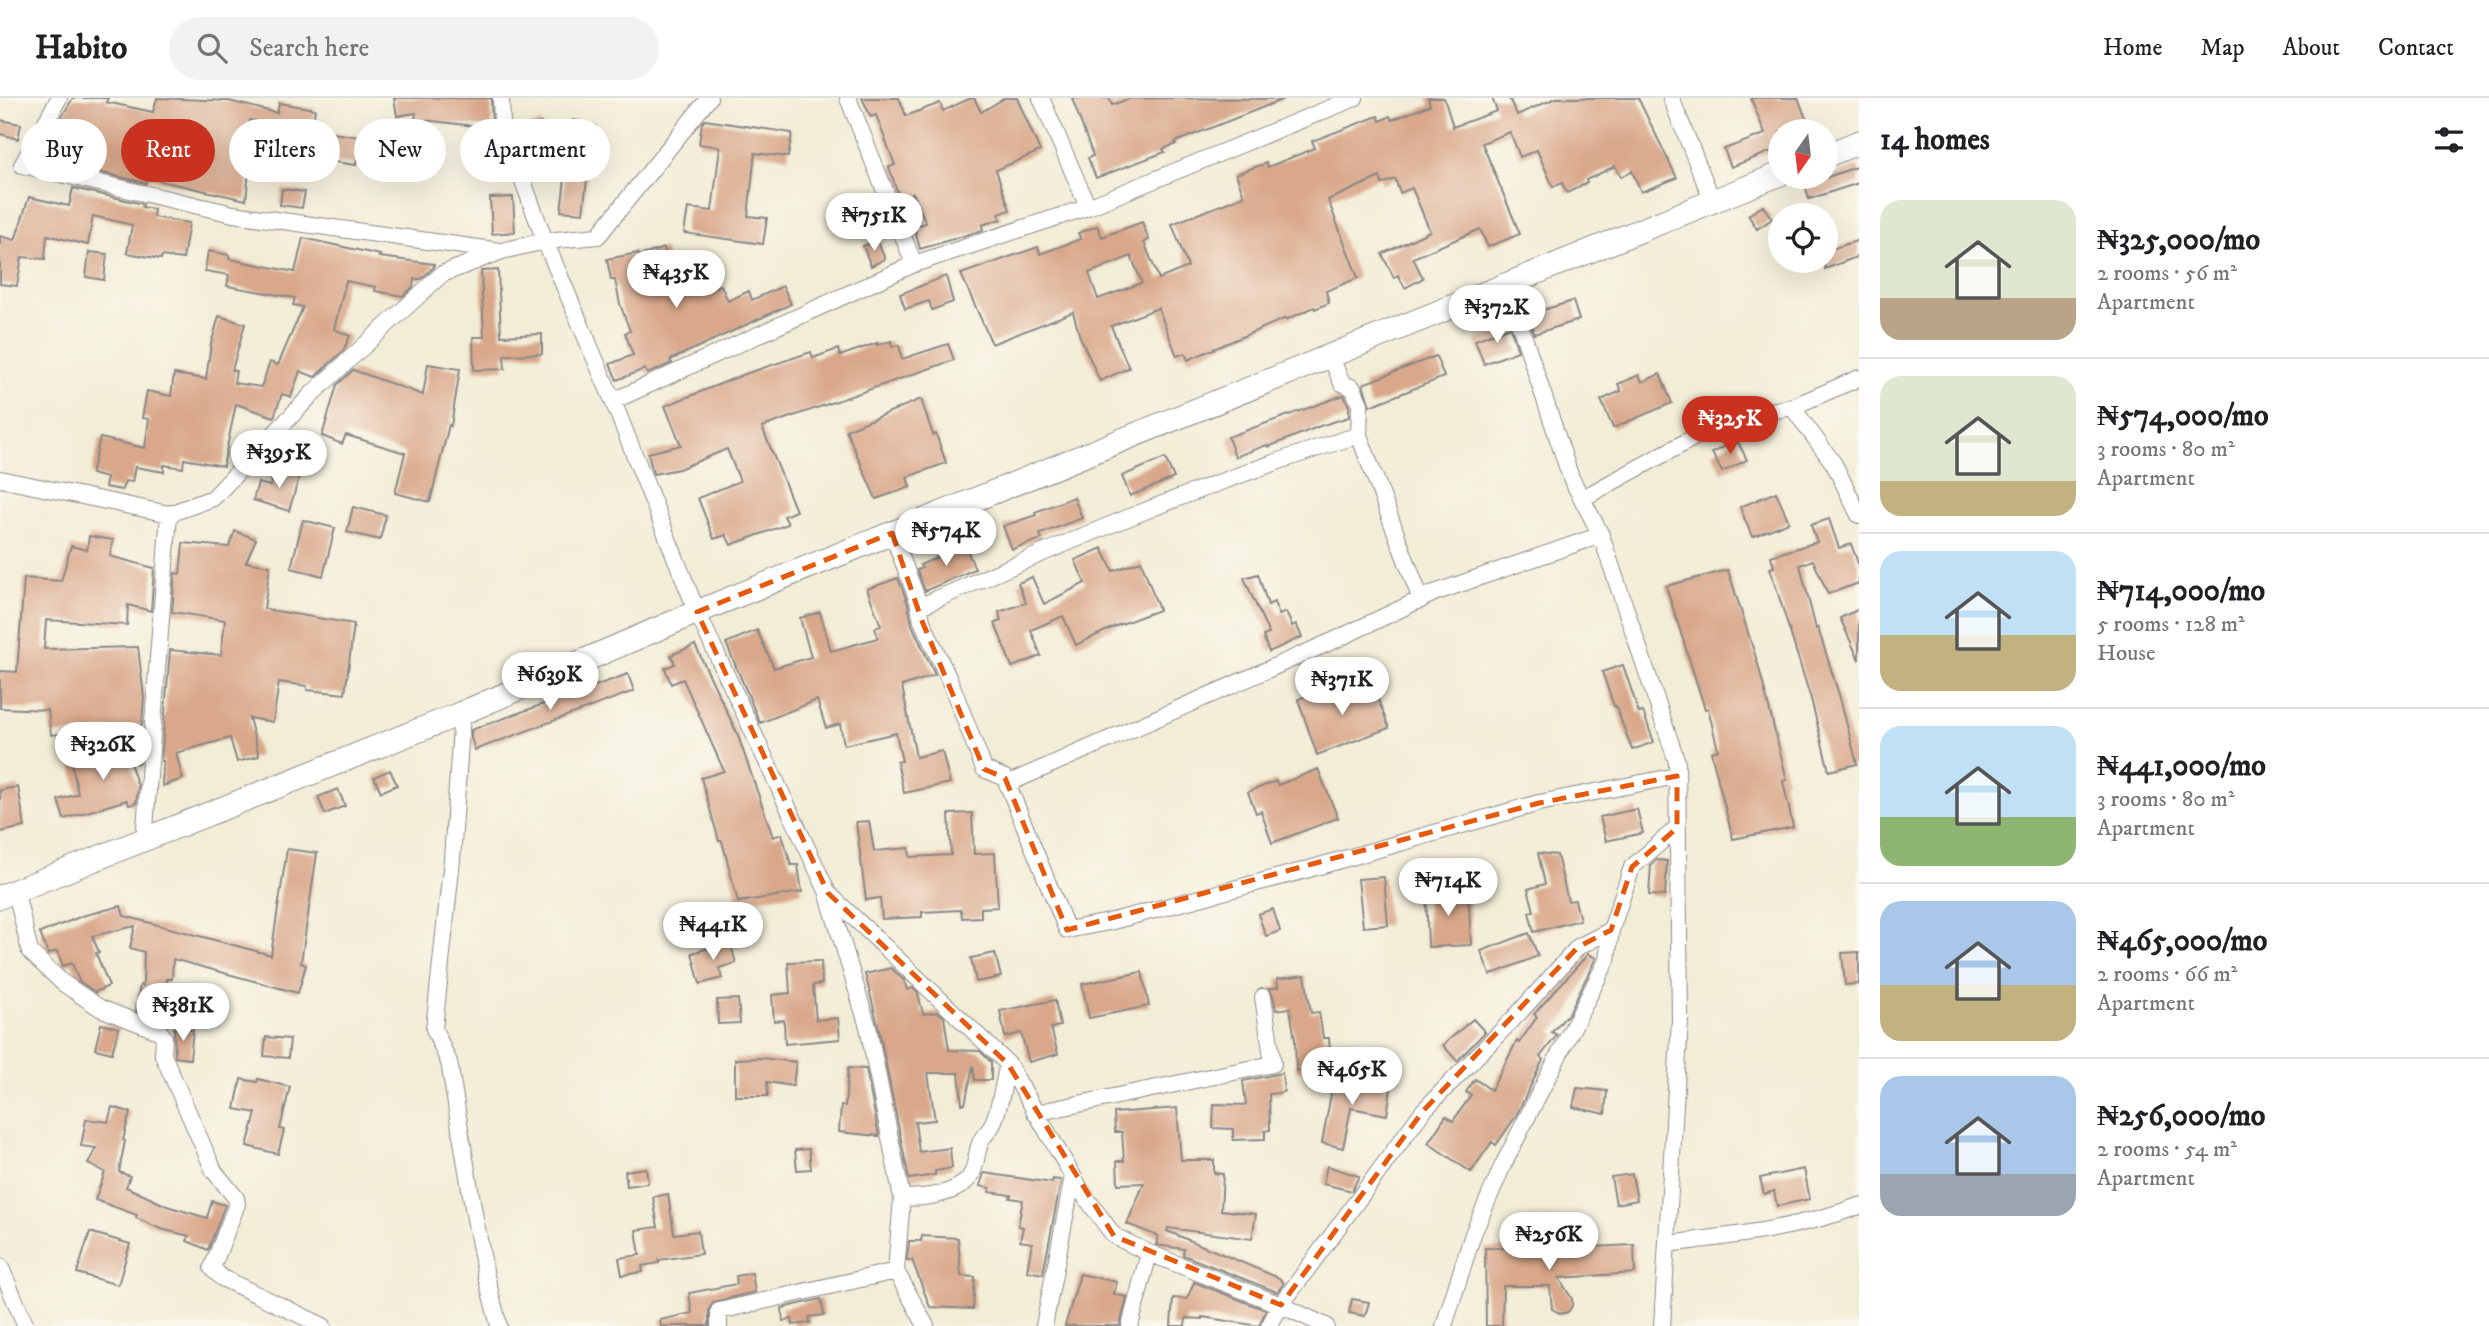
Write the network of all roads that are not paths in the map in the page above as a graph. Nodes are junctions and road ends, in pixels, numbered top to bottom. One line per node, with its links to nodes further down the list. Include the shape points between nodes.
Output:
1 (60, 98): 14 (street, via 22,165 233,214)
2 (501, 98): 13 (street, via 502,124)
3 (709, 98): 13 (street, via 598,236)
4 (848, 98): 15 (street)
5 (1041, 98): 12 (street)
6 (1354, 98): 12 (street)
7 (1671, 98): 11 (street)
8 (1859, 142): 9 (street)
9 (1838, 151)
10 (1768, 179): 11 (street)
11 (1712, 200): 16 (street)
12 (1088, 207): 15 (street)
13 (545, 241): 14 (street); 19 (street)
14 (502, 251): 24 (street, via 442,274 314,392 213,498)
15 (914, 264): 19 (street)
16 (1506, 283): 17 (street); 23 (street, via 1571,478)
17 (1331, 355): 21 (street, via 1342,383 1353,388 1360,404); 26 (street)
18 (1859, 377): 20 (street)
19 (613, 401): 30 (street)
20 (1792, 407): 23 (street, via 1728,419); 25 (street, via 1834,464)
21 (1359, 435): 28 (street); 29 (street, via 1158,506)
22 (0, 479): 24 (street)
23 (1583, 498): 27 (street)
24 (169, 514): 35 (street)
25 (1859, 515)
26 (892, 533): 29 (street); 30 (street)
27 (1601, 535): 28 (street); 32 (street, via 1677,762)
28 (1421, 600): 33 (street)
29 (919, 607): 33 (street, via 984,769 1005,778)
30 (697, 612): 31 (street); 36 (street)
31 (462, 713): 35 (street); 52 (street, via 434,1029 449,1062 474,1213)
32 (1677, 776): 33 (street, via 1539,803 1302,871 1067,930); 34 (street)
33 (1007, 784)
34 (1677, 828): 38 (street, via 1632,867); 45 (street, via 1680,1020)
35 (144, 841): 37 (street)
36 (828, 893): 40 (street); 43 (street, via 868,1027)
37 (8, 894): 51 (street, via 30,952 63,984 164,1037 163,1055 214,1171 236,1198 212,1268 222,1278)
38 (1611, 930): 49 (street, via 1578,947 1423,1111); 59 (street, via 1607,960 1473,1234)
39 (1263, 997): 41 (street, via 1273,1064)
40 (1008, 1064): 41 (street); 43 (street, via 994,1123 979,1145 970,1177 946,1191)
41 (1035, 1113): 42 (street)
42 (1073, 1176): 46 (street, via 1114,1236); 55 (street)
43 (902, 1198): 48 (street)
44 (1859, 1206): 45 (street, via 1824,1219)
45 (1667, 1244): 60 (street)
46 (1149, 1253): 49 (street); 56 (street)
47 (0, 1266): 50 (street)
48 (896, 1271): 53 (street, via 719,1311); 54 (street)
49 (1281, 1305): 57 (street); 58 (street)
50 (26, 1326)
51 (323, 1326)
52 (499, 1326)
53 (719, 1326)
54 (926, 1326)
55 (1044, 1326)
56 (1130, 1326)
57 (1269, 1326)
58 (1326, 1326)
59 (1444, 1326)
60 (1662, 1326)

